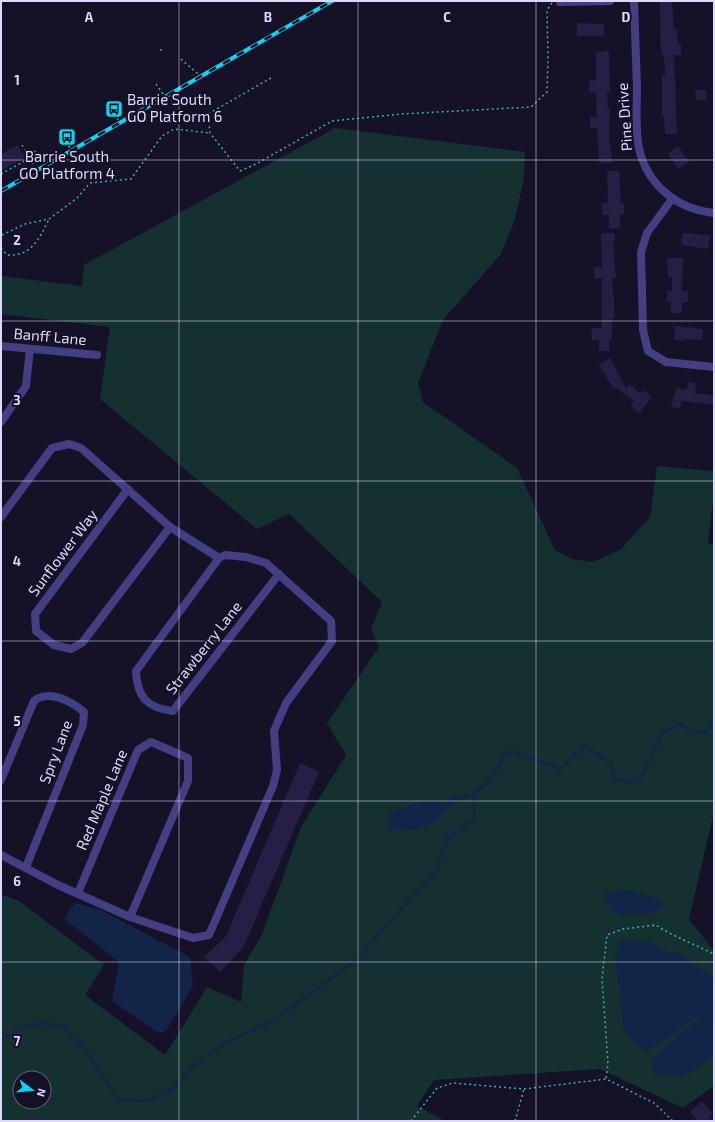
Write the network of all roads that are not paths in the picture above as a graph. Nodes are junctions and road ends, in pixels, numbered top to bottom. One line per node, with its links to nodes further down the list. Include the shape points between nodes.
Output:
1 (610, 1): 3 (street)
2 (634, 1): 4 (street, Pine Drive, via 640,148 652,178)
3 (560, 2)
4 (672, 199): 5 (street, Pine Drive, via 693,209); 9 (street, via 647,233 641,252 643,330 646,344 648,351 666,362)
5 (714, 213)
6 (1, 346): 7 (street, Banff Lane)
7 (30, 349): 8 (street, Banff Lane); 10 (street, via 26,386)
8 (97, 355)
9 (714, 367)
10 (1, 422)
11 (128, 489): 12 (street, via 81,448 68,444 52,448); 13 (street); 13 (street, Sunflower Way, via 35,614 36,631 54,645 71,649 82,643)
12 (1, 517)
13 (170, 527): 14 (street)
14 (219, 558): 15 (street, via 225,555 246,557 266,563); 15 (street, Strawberry Lane, via 136,671 136,683 142,698 159,710 173,711)
15 (279, 574): 20 (street, via 331,622 332,641 286,703 274,731 277,770 246,851 209,935 193,938)
16 (1, 780): 18 (street, Spry Lane, via 34,701 41,695 54,696 84,712 83,725)
17 (1, 855): 18 (street)
18 (26, 867): 19 (street, via 58,885)
19 (78, 892): 20 (street); 20 (street, Red Maple Lane, via 138,750 151,742 188,758 188,781)
20 (130, 917)

